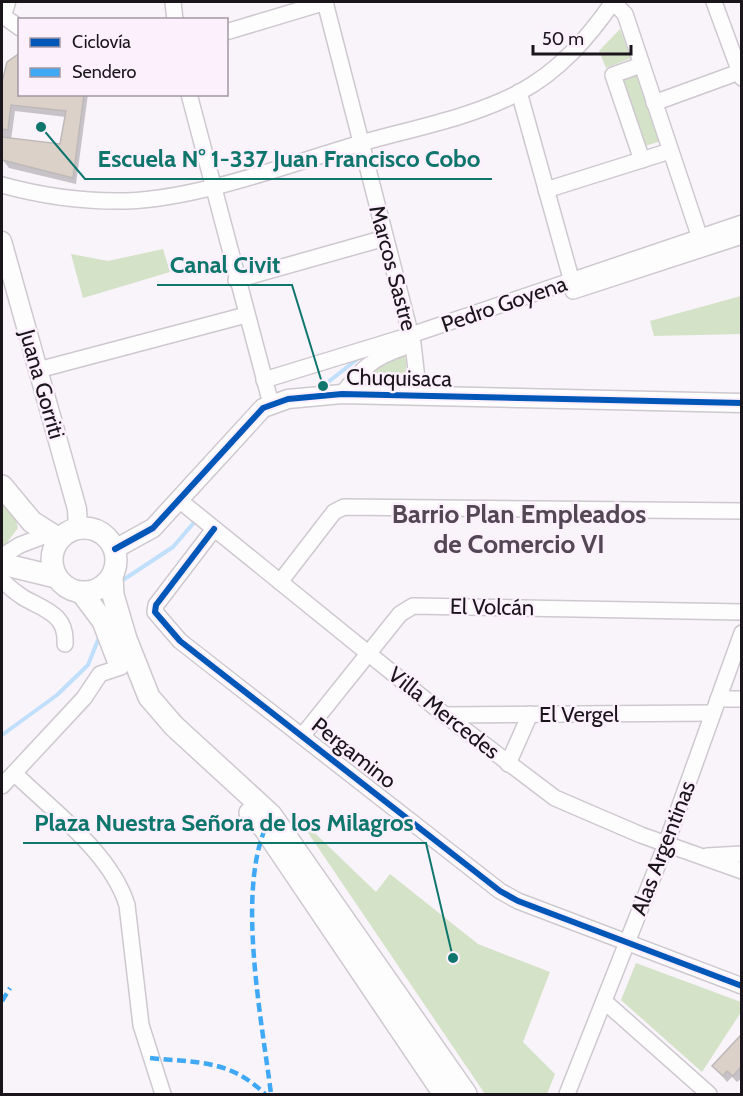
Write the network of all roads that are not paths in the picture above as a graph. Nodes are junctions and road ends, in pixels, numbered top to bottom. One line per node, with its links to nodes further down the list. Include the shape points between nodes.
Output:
1 (6, 2): 6 (street)
2 (173, 2): 7 (street)
3 (325, 2): 9 (street); 15 (street, Marcos Sastre)
4 (613, 2): 10 (street, via 625,14); 12 (street, via 575,51)
5 (714, 2): 11 (street)
6 (2, 15): 8 (street)
7 (175, 18)
8 (18, 27)
9 (228, 31)
10 (641, 65): 14 (street); 17 (street, via 613,75)
11 (741, 74): 14 (street)
12 (519, 92): 15 (street); 20 (street)
13 (190, 96): 19 (street)
14 (654, 103): 16 (street)
15 (360, 144): 19 (street); 23 (street, Marcos Sastre)
16 (670, 151): 17 (street); 24 (street)
17 (642, 160): 20 (street)
18 (2, 185): 19 (street, via 70,198 127,201)
19 (212, 186): 26 (street)
20 (546, 190): 27 (street)
21 (741, 223): 24 (street, Pedro Goyena)
22 (741, 236): 27 (street, Pedro Goyena)
23 (385, 238): 26 (street); 29 (street, Marcos Sastre)
24 (700, 238): 27 (street, Pedro Goyena)
25 (2, 241): 30 (street, Juana Gorriti)
26 (236, 280): 28 (street)
27 (573, 286): 29 (street, Pedro Goyena)
28 (246, 315): 30 (street); 31 (street)
29 (412, 340): 31 (street, Pedro Goyena); 32 (street, Pedro Goyena, via 372,360); 33 (street, Marcos Sastre)
30 (38, 370): 39 (street, Juana Gorriti, via 77,509)
31 (264, 380): 35 (street)
32 (342, 394): 33 (street, Chuquisaca); 35 (street, Chuquisaca)
33 (419, 396): 34 (street, Chuquisaca)
34 (741, 403)
35 (271, 404): 38 (street, Chuquisaca, via 251,419)
36 (2, 486): 40 (main road, via 32,522)
37 (741, 510): 47 (street, via 344,507 334,512)
38 (197, 515): 41 (street, Chuquisaca, via 153,528); 47 (street, Villa Mercedes); 58 (street, Pergamino, via 155,612 180,641)
39 (78, 528): 40 (main road); 41 (main road, via 99,531)
40 (54, 537): 42 (street, via 20,545); 44 (main road)
41 (115, 549): 45 (main road)
42 (2, 556)
43 (2, 564): 44 (main road)
44 (56, 577): 48 (main road, via 67,588)
45 (112, 577): 48 (main road, via 99,589); 71 (main road, via 120,621 149,698 174,726 272,815)
46 (2, 580): 51 (street, via 24,598 56,615 63,625)
47 (280, 582): 52 (street, Villa Mercedes)
48 (82, 592): 53 (main road, via 103,621)
49 (741, 612): 52 (street, El Volcán, via 413,606 400,614)
50 (741, 633): 55 (street, Alas Argentinas)
51 (65, 644)
52 (368, 653): 57 (street, Villa Mercedes); 58 (street, El Volcán)
53 (121, 667): 60 (street, via 100,674 84,698); 70 (main road, via 132,696 147,717 265,829)
54 (741, 699): 55 (street, El Vergel)
55 (715, 706): 56 (street, El Vergel); 62 (street, Alas Argentinas)
56 (530, 714): 57 (street, El Vergel); 59 (street)
57 (445, 715): 59 (street, Villa Mercedes)
58 (303, 735): 66 (street, Pergamino, via 500,891)
59 (508, 764): 62 (street, Villa Mercedes, via 568,806)
60 (14, 773): 61 (street); 69 (street, via 96,852 122,890 127,904 141,1025)
61 (2, 786)
62 (666, 844): 64 (street, Villa Mercedes); 66 (street, Alas Argentinas)
63 (741, 854): 64 (street)
64 (701, 857): 65 (street, Villa Mercedes)
65 (741, 871)
66 (627, 943): 67 (street, Pergamino); 68 (street, Alas Argentinas)
67 (741, 986)
68 (604, 1000): 72 (street, Alas Argentinas); 73 (street)
69 (163, 1095)
70 (444, 1095)
71 (466, 1095)
72 (567, 1095)
73 (709, 1095)

